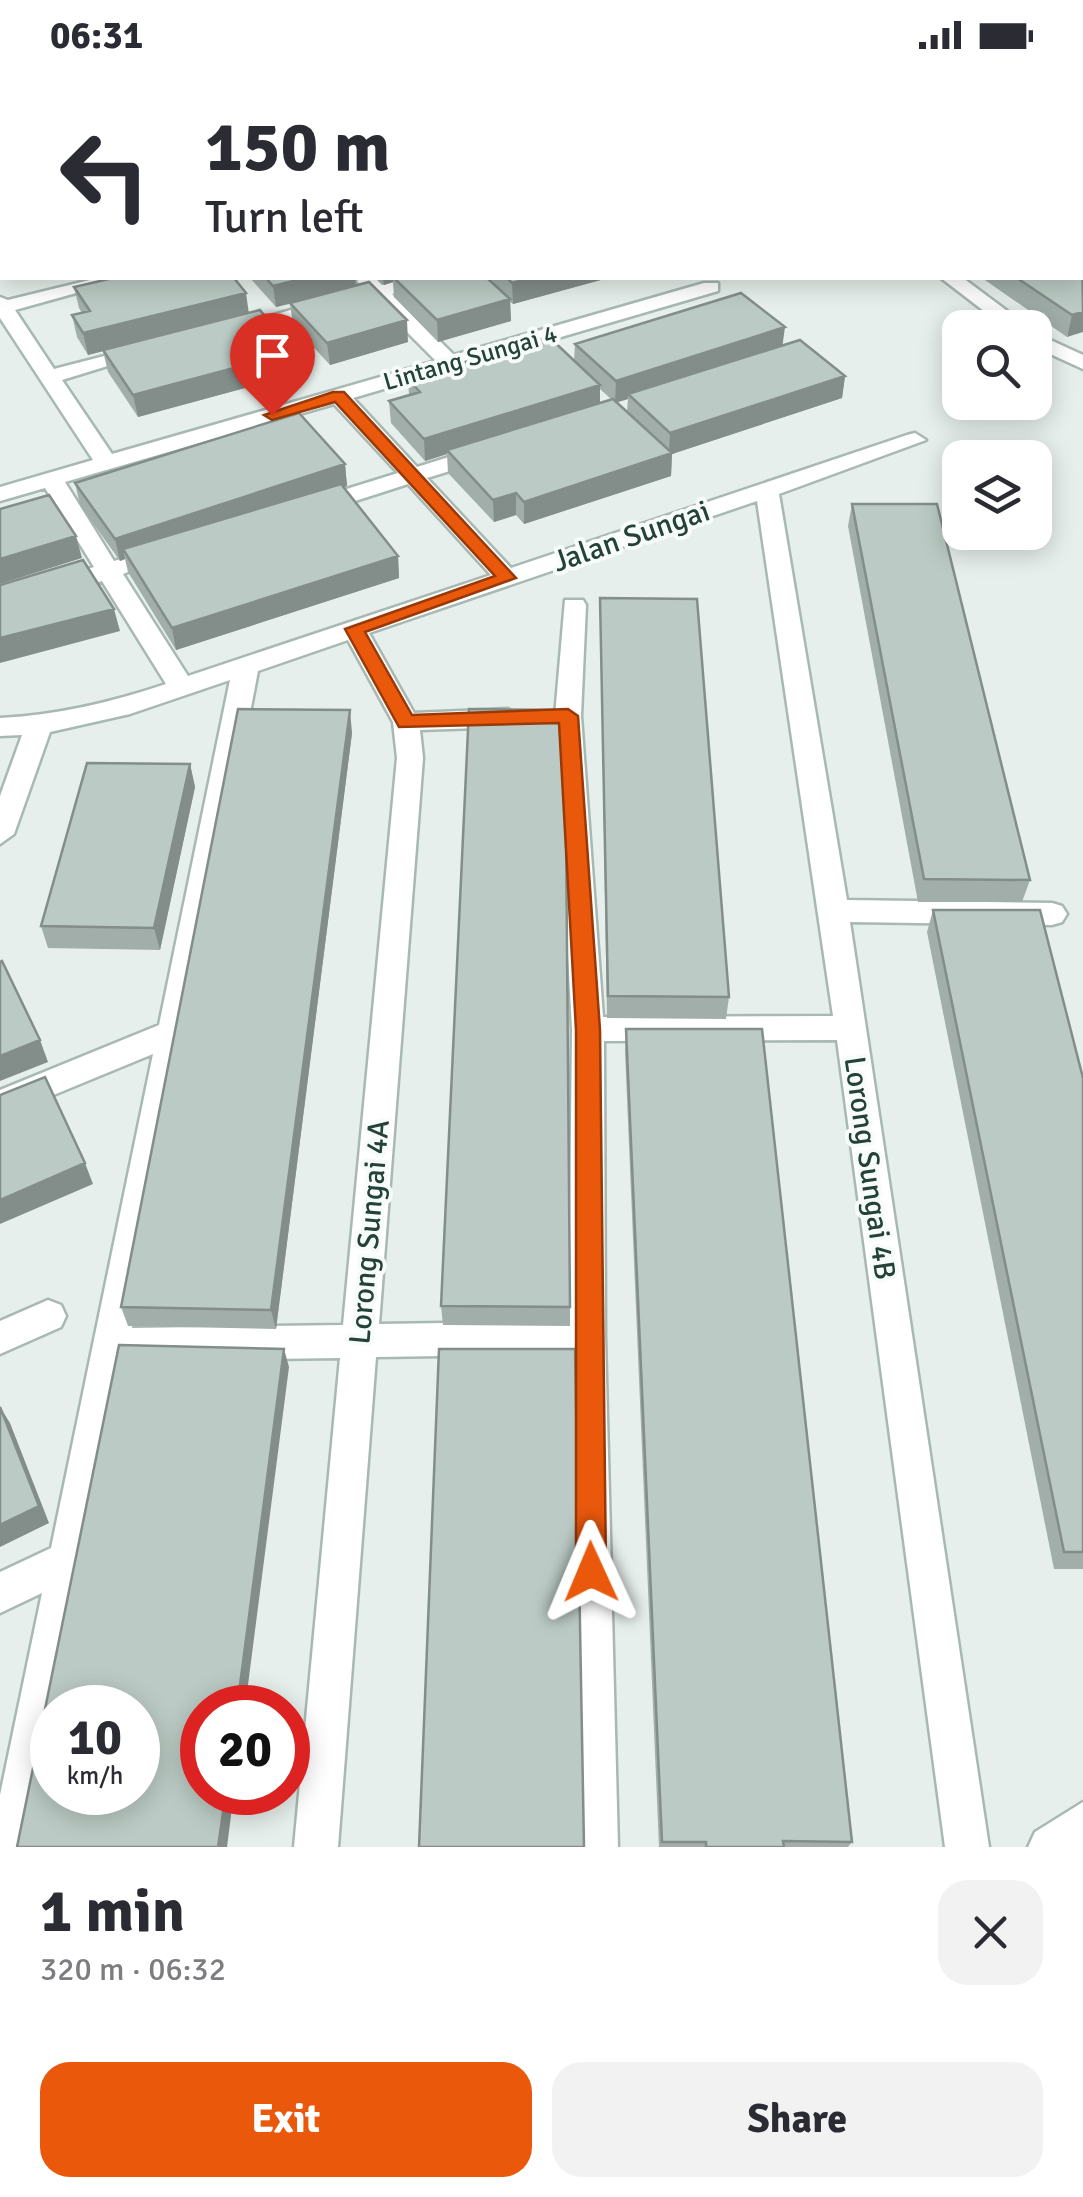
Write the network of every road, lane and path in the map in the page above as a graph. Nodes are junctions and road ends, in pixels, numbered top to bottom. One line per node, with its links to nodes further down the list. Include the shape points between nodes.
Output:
1 (111, 280): 6 (street)
2 (410, 280): 4 (street)
3 (954, 280): 7 (street)
4 (371, 284): 8 (street); 12 (street)
5 (710, 287): 12 (street, Lintang Sungai 4)
6 (1, 305): 13 (street)
7 (995, 310)
8 (214, 334)
9 (1052, 347): 11 (street)
10 (158, 348): 13 (street)
11 (1083, 362)
12 (450, 363): 14 (street, Lintang Sungai 4)
13 (49, 377): 17 (street)
14 (338, 396): 17 (street, Lintang Sungai 4); 18 (street)
15 (916, 440): 20 (street, Jalan Sungai)
16 (507, 445): 18 (street)
17 (106, 464): 19 (street, Lintang Sungai 4)
18 (412, 476): 22 (street); 25 (street)
19 (51, 480): 21 (street, Lintang Sungai 4); 24 (street)
20 (767, 490): 25 (street, Jalan Sungai); 36 (street, Lorong Sungai 4B)
21 (0, 494)
22 (298, 511)
23 (184, 547): 24 (street)
24 (108, 570): 26 (street); 30 (street)
25 (507, 578): 28 (street, Jalan Sungai)
26 (0, 605)
27 (574, 605): 31 (street)
28 (354, 629): 29 (street, Jalan Sungai); 32 (street, Lorong Sungai 4A)
29 (246, 666): 30 (street, Jalan Sungai); 40 (street)
30 (182, 688): 33 (street, Jalan Sungai)
31 (568, 716): 32 (street); 39 (street)
32 (406, 722): 45 (street, Lorong Sungai 4A, via 410,758)
33 (39, 725): 34 (street, Jalan Sungai); 35 (street)
34 (0, 727)
35 (0, 834)
36 (834, 911): 37 (street); 38 (street, Lorong Sungai 4B)
37 (1052, 914)
38 (850, 1028): 39 (street); 53 (street, Lorong Sungai 4B)
39 (588, 1030): 43 (street)
40 (172, 1033): 41 (street); 46 (street)
41 (0, 1104)
42 (48, 1316): 44 (street)
43 (587, 1337): 45 (street); 52 (street)
44 (0, 1338)
45 (359, 1341): 46 (street); 51 (street, Lorong Sungai 4A)
46 (112, 1345): 47 (street)
47 (68, 1560): 48 (street); 50 (street)
48 (0, 1593)
49 (1083, 1824): 54 (street)
50 (11, 1847)
51 (316, 1847)
52 (596, 1847)
53 (967, 1847)
54 (1050, 1847)

